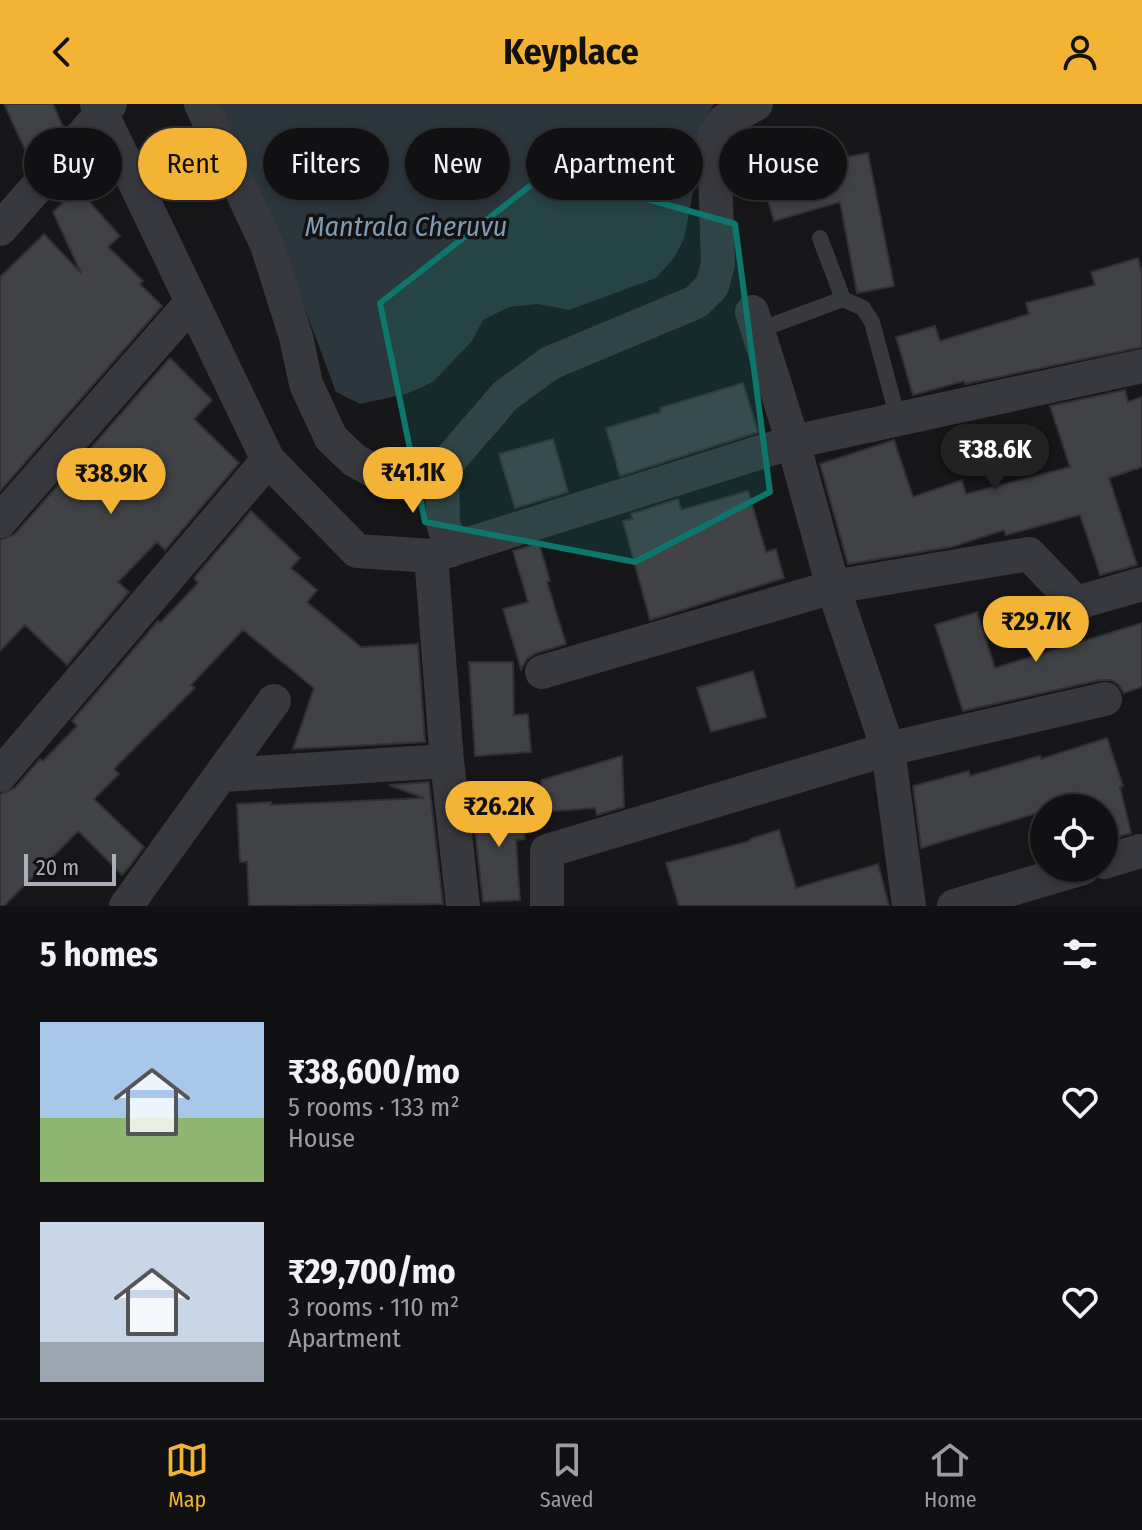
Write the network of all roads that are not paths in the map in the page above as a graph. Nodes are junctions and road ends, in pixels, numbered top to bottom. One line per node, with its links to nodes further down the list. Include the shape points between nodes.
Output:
1 (201, 104): 13 (street, via 267,245 306,384 331,438 354,460 383,476 415,482)
2 (756, 104): 13 (street, via 724,121 714,138 718,264 712,286 696,302 550,363 505,396)
3 (103, 107): 4 (street); 7 (street)
4 (0, 229)
5 (820, 238): 6 (lane)
6 (843, 299): 8 (lane); 10 (lane, via 863,308 872,322)
7 (191, 303): 12 (street); 14 (street)
8 (755, 321): 11 (street)
9 (1142, 366): 10 (street)
10 (898, 419): 11 (street)
11 (793, 442): 15 (street); 17 (street)
12 (268, 460): 15 (street, via 357,551); 23 (street)
13 (442, 469): 15 (street)
14 (0, 521)
15 (442, 553): 22 (street)
16 (1142, 584): 17 (street, via 1076,603 1029,554)
17 (833, 587): 18 (street); 21 (street)
18 (542, 672)
19 (1105, 699): 21 (street)
20 (274, 701): 24 (street)
21 (888, 749): 30 (street, via 547,851); 31 (street)
22 (447, 761): 24 (street); 29 (street)
23 (0, 775)
24 (222, 775): 28 (street)
25 (1140, 851): 26 (street)
26 (1118, 858)
27 (1035, 882): 32 (street)
28 (126, 906)
29 (463, 906)
30 (546, 906)
31 (909, 906)
32 (954, 906)

